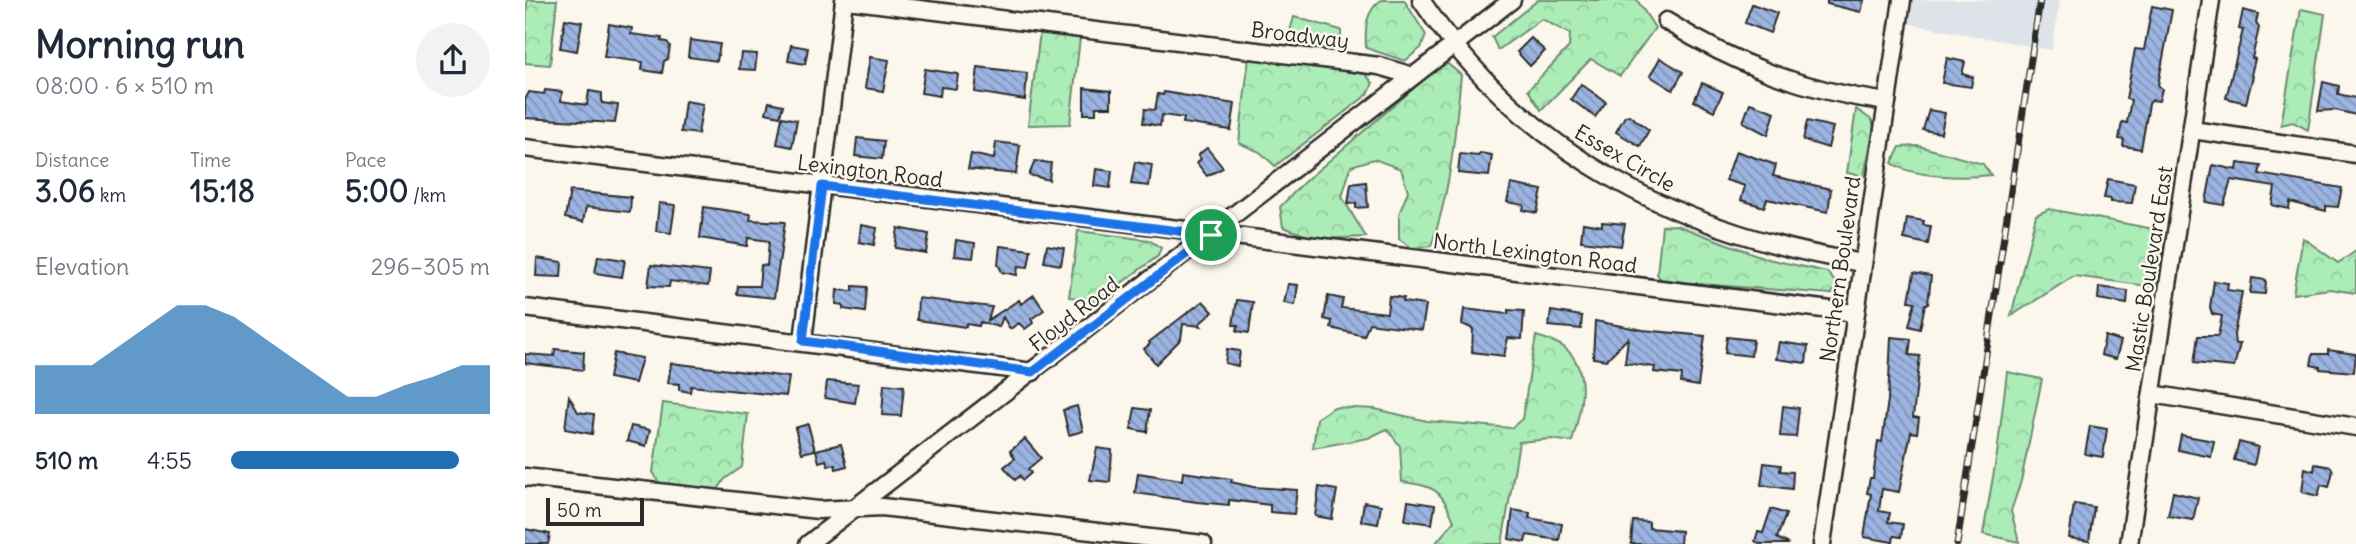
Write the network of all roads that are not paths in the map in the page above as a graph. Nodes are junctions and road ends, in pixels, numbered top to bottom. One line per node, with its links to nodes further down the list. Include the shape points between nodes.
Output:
1 (846, 0): 8 (street, Broadway, via 1378,66); 13 (street)
2 (1422, 0): 7 (street, Essex Circle)
3 (1512, 0): 7 (street, Floyd Road)
4 (1902, 0): 9 (street, Northern Boulevard)
5 (2211, 0): 10 (street, Mastic Boulevard East)
6 (1665, 21): 9 (street, via 1711,49 1779,79)
7 (1453, 46): 8 (street, Floyd Road); 15 (street, Essex Circle, via 1524,118 1628,188 1766,244)
8 (1413, 76): 14 (street, Floyd Road)
9 (1887, 102): 15 (street, Northern Boulevard)
10 (2192, 130): 12 (street); 20 (street, Mastic Boulevard East)
11 (525, 148): 13 (street, Lexington Road)
12 (2356, 154)
13 (822, 186): 14 (street, Lexington Road); 18 (street)
14 (1211, 235): 17 (street, North Lexington Road); 19 (street, Floyd Road)
15 (1862, 262): 17 (street, Northern Boulevard)
16 (525, 308): 18 (street)
17 (1855, 313): 26 (street, Northern Boulevard)
18 (803, 341): 19 (street)
19 (1033, 372): 23 (street, Floyd Road)
20 (2152, 394): 21 (street); 27 (street, Mastic Boulevard East)
21 (2356, 427)
22 (525, 477): 23 (street, via 818,510)
23 (854, 508): 24 (street, Floyd Road); 25 (street, via 882,507)
24 (808, 544)
25 (1203, 544)
26 (1822, 544)
27 (2129, 544)

